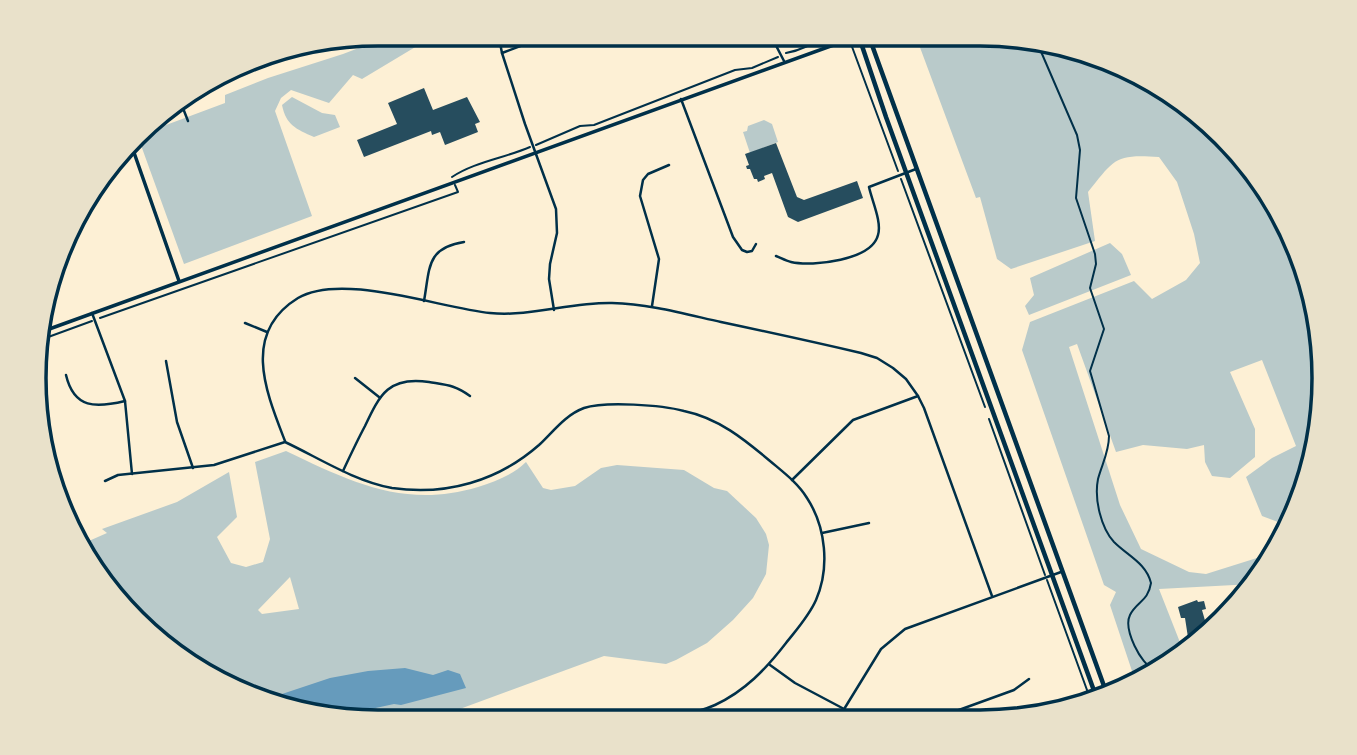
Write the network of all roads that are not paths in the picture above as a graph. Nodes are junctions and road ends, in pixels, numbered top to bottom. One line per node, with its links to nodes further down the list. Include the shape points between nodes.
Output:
1 (501, 46): 7 (street)
2 (521, 46): 7 (street)
3 (777, 46): 8 (street)
4 (827, 46): 8 (street)
5 (866, 46): 16 (main road)
6 (867, 46): 15 (main road)
7 (502, 53): 12 (street)
8 (784, 61): 9 (street)
9 (681, 99): 12 (street); 18 (street, via 733,237 747,253)
10 (183, 108): 11 (street)
11 (188, 121)
12 (536, 152): 20 (street); 23 (street, via 558,220 550,264)
13 (134, 153): 20 (street)
14 (668, 165): 22 (street, via 648,174 640,196 659,258)
15 (916, 169): 16 (street); 43 (main road)
16 (906, 173): 19 (street, via 869,187 880,232 875,245 830,262 792,262); 44 (main road)
17 (464, 242): 21 (street, via 450,244 436,254)
18 (756, 244)
19 (776, 256)
20 (179, 281): 24 (street)
21 (424, 301): 23 (street, via 491,313); 27 (street, via 328,289 298,298)
22 (652, 306): 23 (street, via 611,303); 32 (street, via 877,358 906,379)
23 (554, 310)
24 (92, 313): 26 (street); 34 (street)
25 (245, 323): 27 (street)
26 (49, 328)
27 (267, 332): 35 (street, via 264,381)
28 (166, 361): 36 (street, via 177,422)
29 (66, 375): 34 (street, via 69,388 89,404 102,407)
30 (355, 378): 33 (street)
31 (470, 396): 33 (street, via 457,386 416,380 402,382)
32 (918, 396): 39 (street, via 853,421); 45 (street)
33 (379, 397): 37 (street)
34 (125, 401): 38 (street)
35 (285, 442): 36 (street); 37 (street)
36 (193, 468): 38 (street)
37 (343, 471): 39 (street, via 390,487 458,487 497,474 531,452 571,414 598,405 662,407 709,418 740,436)
38 (132, 474): 40 (street)
39 (792, 480): 42 (street, via 807,497)
40 (105, 481)
41 (869, 523): 42 (street)
42 (822, 533): 46 (street, via 823,575 816,599)
43 (1062, 572): 44 (street); 48 (main road)
44 (1049, 576): 45 (street); 49 (main road)
45 (992, 596): 50 (street, via 905,629 893,638 881,649)
46 (769, 665): 50 (street); 51 (street, via 751,682)
47 (1029, 679): 53 (street, via 1014,690)
48 (1104, 685)
49 (1093, 689)
50 (845, 708): 52 (street)
51 (699, 710)
52 (848, 710)
53 (959, 710)

